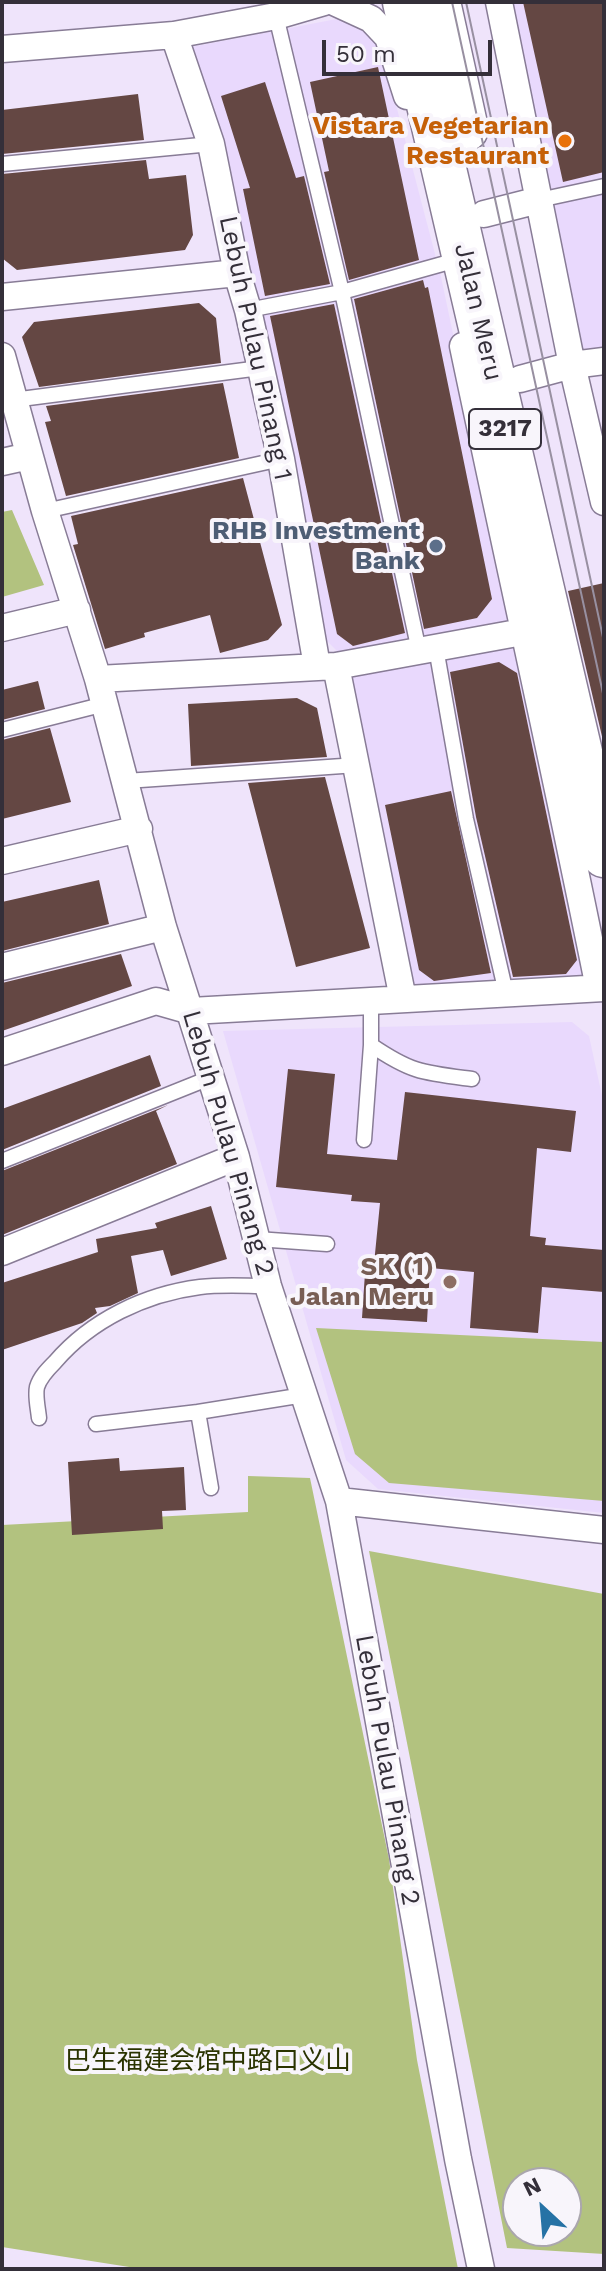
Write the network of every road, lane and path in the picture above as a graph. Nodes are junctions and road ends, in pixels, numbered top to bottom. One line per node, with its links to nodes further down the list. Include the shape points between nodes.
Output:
1 (324, 2): 6 (street)
2 (334, 2): 9 (street, via 371,19 388,37 405,94)
3 (405, 2): 9 (highway, Jalan Meru / 3217)
4 (438, 2): 14 (highway, Jalan Meru / 3217)
5 (499, 2): 13 (street)
6 (276, 16): 7 (street); 17 (lane)
7 (174, 35): 8 (street); 10 (street, Lebuh Pulau Pinang 1)
8 (2, 49)
9 (435, 130): 15 (street, via 421,161); 33 (highway, Jalan Meru / 3217)
10 (211, 144): 11 (lane); 16 (street, Lebuh Pulau Pinang 1)
11 (2, 164)
12 (604, 186): 13 (lane)
13 (539, 200): 14 (street); 22 (street)
14 (484, 214): 24 (highway, Jalan Meru / 3217)
15 (446, 263): 17 (lane); 33 (street)
16 (237, 273): 18 (street); 19 (street, Lebuh Pulau Pinang 1)
17 (342, 292): 19 (lane); 34 (lane)
18 (2, 297)
19 (248, 310): 23 (street, Lebuh Pulau Pinang 1)
20 (2, 356): 25 (street, Lebuh Pulau Pinang 2)
21 (604, 361): 22 (street)
22 (572, 365): 24 (street); 29 (street)
23 (260, 368): 25 (lane); 27 (street, Lebuh Pulau Pinang 1)
24 (520, 379): 38 (highway, Jalan Meru / 3217)
25 (13, 400): 26 (street, Lebuh Pulau Pinang 2)
26 (29, 456): 28 (street); 30 (street, Lebuh Pulau Pinang 2)
27 (281, 459): 30 (lane); 35 (street, Lebuh Pulau Pinang 1)
28 (2, 462)
29 (604, 502)
30 (45, 511): 31 (street, Lebuh Pulau Pinang 2)
31 (77, 610): 32 (street); 36 (street, Lebuh Pulau Pinang 2)
32 (2, 628)
33 (537, 630): 34 (street); 42 (highway, Jalan Meru / 3217); 46 (street, via 559,784)
34 (428, 649): 35 (street); 47 (lane)
35 (327, 666): 36 (street); 39 (street, Lebuh Pulau Pinang 1)
36 (102, 692): 37 (lane); 40 (street, Lebuh Pulau Pinang 2)
37 (2, 730)
38 (604, 763)
39 (357, 765): 40 (lane); 48 (street, Lebuh Pulau Pinang 1)
40 (126, 781): 41 (street, Lebuh Pulau Pinang 2)
41 (139, 829): 43 (street); 44 (street, Lebuh Pulau Pinang 2)
42 (604, 855)
43 (2, 861)
44 (163, 927): 45 (street); 50 (street, Lebuh Pulau Pinang 2)
45 (2, 967)
46 (601, 988): 47 (street)
47 (506, 993): 48 (street)
48 (403, 999): 49 (street)
49 (371, 1001): 50 (street); 51 (lane)
50 (191, 1011): 52 (street, via 156,1001); 53 (street, Lebuh Pulau Pinang 2)
51 (371, 1045): 54 (lane, via 420,1073); 55 (lane)
52 (2, 1052)
53 (212, 1077): 56 (street, Lebuh Pulau Pinang 2); 57 (lane)
54 (472, 1079)
55 (364, 1140)
56 (236, 1157): 58 (street, Lebuh Pulau Pinang 2); 60 (street)
57 (2, 1161)
58 (257, 1239): 59 (lane); 61 (street, Lebuh Pulau Pinang 2)
59 (327, 1244)
60 (2, 1252)
61 (268, 1286): 62 (street, Lebuh Pulau Pinang 2); 64 (lane, via 168,1293 94,1326 71,1342 42,1376 36,1389)
62 (304, 1395): 63 (lane); 67 (street, Lebuh Pulau Pinang 2)
63 (198, 1412): 65 (lane); 66 (lane)
64 (39, 1418)
65 (96, 1424)
66 (211, 1488)
67 (339, 1501): 68 (street); 69 (street, Lebuh Pulau Pinang 2)
68 (604, 1530)
69 (481, 2269)

